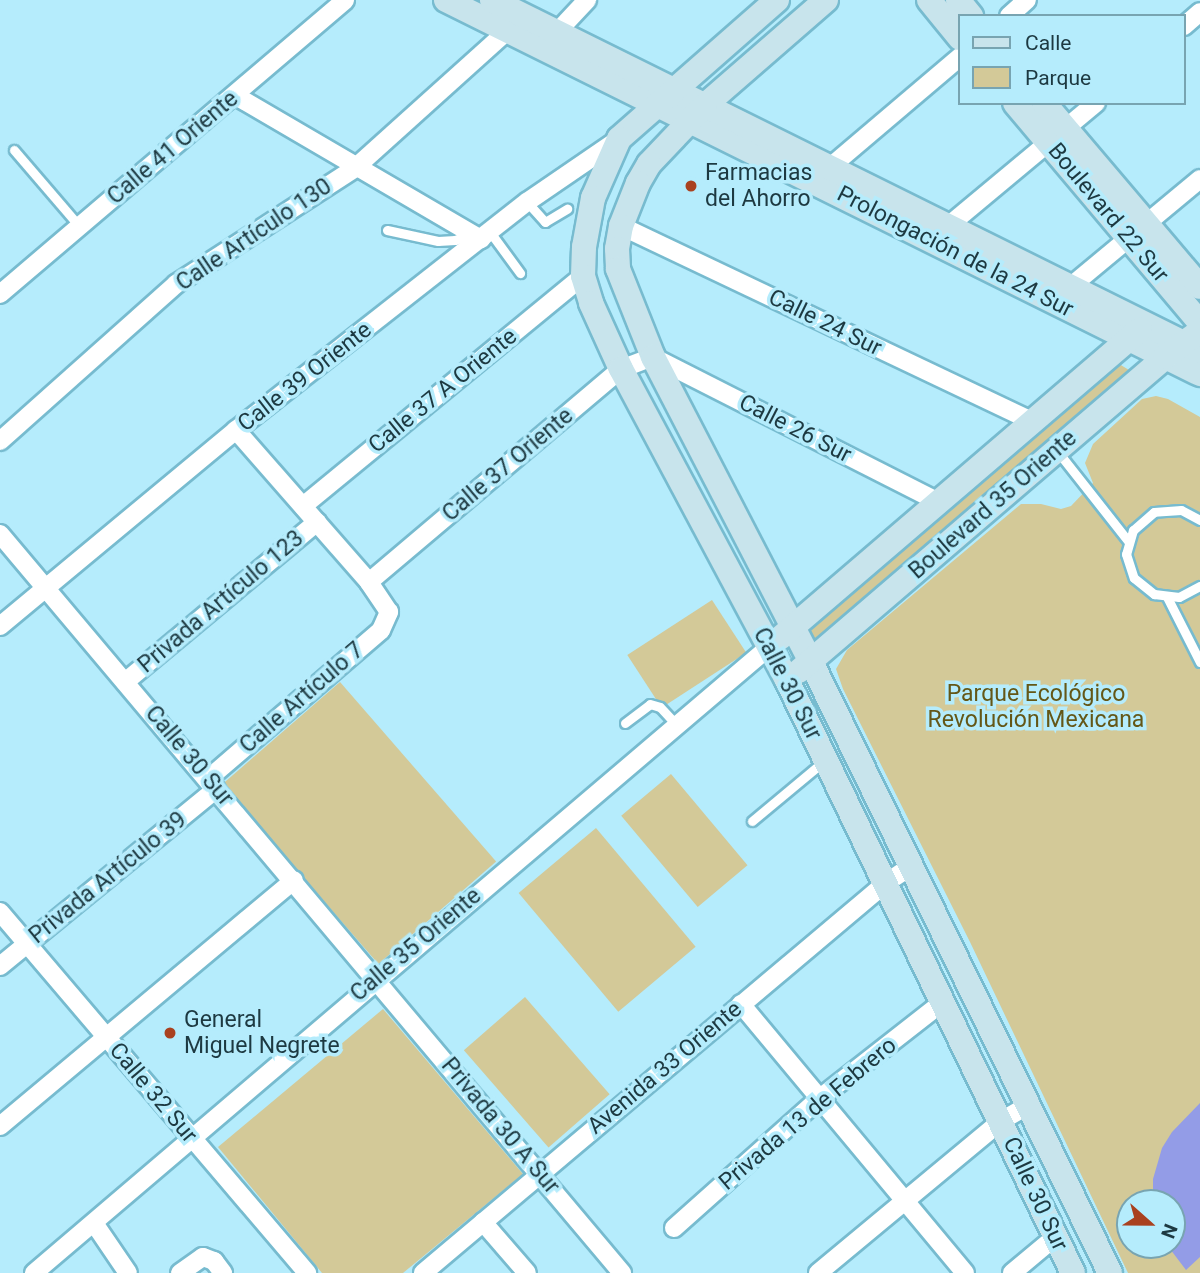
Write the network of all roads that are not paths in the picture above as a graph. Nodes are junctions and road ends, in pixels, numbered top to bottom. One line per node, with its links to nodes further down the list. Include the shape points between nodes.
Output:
1 (345, 0): 18 (street, Calle 41 Oriente)
2 (446, 0): 14 (main road, Prolongación de la 24 Sur)
3 (492, 0): 15 (main road, Prolongación de la 24 Sur)
4 (587, 0): 15 (street)
5 (777, 0): 19 (main road, Calle 30 Sur)
6 (826, 0): 23 (main road, Calle 30 Sur)
7 (929, 0): 16 (main road)
8 (958, 0): 11 (main road)
9 (1027, 0): 12 (street)
10 (1200, 12): 13 (street)
11 (969, 14)
12 (1011, 14)
13 (1186, 24)
14 (508, 30): 19 (main road, Prolongación de la 24 Sur); 27 (street, Calle Artículo 130)
15 (557, 32): 19 (main road, Prolongación de la 24 Sur)
16 (958, 36)
17 (958, 59): 28 (street)
18 (236, 96): 27 (street); 33 (street, Calle 41 Oriente)
19 (667, 97): 23 (main road, Prolongación de la 24 Sur); 25 (main road, Calle 30 Sur)
20 (1018, 105): 24 (main road, Boulevard 22 Sur)
21 (1045, 105): 24 (main road, Boulevard 22 Sur)
22 (1094, 105): 24 (street)
23 (697, 112): 28 (main road, Prolongación de la 24 Sur); 32 (main road, Calle 30 Sur, via 649,164); 42 (main road, Prolongación de la 24 Sur)
24 (1058, 137): 34 (street); 36 (main road, Boulevard 22 Sur)
25 (619, 139): 30 (street, Calle 39 Oriente); 39 (main road, Calle 30 Sur, via 593,198)
26 (14, 150): 33 (lane)
27 (355, 168): 37 (street); 51 (street, Calle Artículo 130, via 176,284)
28 (829, 168): 34 (main road, Prolongación de la 24 Sur)
29 (1200, 179): 36 (street)
30 (527, 202): 31 (lane, via 545,222); 37 (street, Calle 39 Oriente)
31 (567, 209)
32 (621, 226): 46 (main road, Calle 30 Sur, via 618,269); 49 (street, Calle 24 Sur)
33 (80, 227): 41 (street, Calle 41 Oriente)
34 (947, 227): 42 (main road, Prolongación de la 24 Sur)
35 (387, 230): 37 (lane, via 438,242)
36 (1139, 232): 40 (main road, Boulevard 22 Sur); 42 (street); 43 (main road, Boulevard 22 Sur)
37 (481, 235): 38 (lane); 50 (street, Calle 39 Oriente)
38 (520, 274)
39 (583, 276): 47 (main road, Calle 30 Sur); 54 (street, Calle 37 A Oriente)
40 (1200, 288)
41 (0, 294)
42 (1062, 295): 44 (main road, Prolongación de la 24 Sur)
43 (1200, 323)
44 (1137, 332): 45 (main road, Prolongación de la 24 Sur); 49 (main road, Boulevard 35 Oriente)
45 (1186, 346): 48 (main road, Prolongación de la 24 Sur); 52 (main road, Boulevard 35 Oriente)
46 (653, 357): 47 (street, Calle 37 Oriente); 53 (street, Calle 26 Sur); 64 (main road, Calle 30 Sur)
47 (621, 369): 59 (street, Calle 37 Oriente); 65 (main road, Calle 30 Sur)
48 (1200, 374)
49 (1031, 421): 53 (main road, Boulevard 35 Oriente)
50 (236, 430): 54 (street); 61 (street, Calle 39 Oriente)
51 (0, 441)
52 (1057, 451): 58 (lane); 66 (main road, Boulevard 35 Oriente)
53 (937, 501): 64 (main road, Boulevard 35 Oriente)
54 (303, 506): 56 (street)
55 (1200, 520): 58 (lane, via 1181,510 1154,512 1142,519)
56 (317, 522): 59 (street); 69 (street, Privada Artículo 123)
57 (0, 534): 61 (street, Calle 30 Sur)
58 (1128, 541): 62 (lane, via 1128,567 1134,578 1143,588)
59 (369, 582): 73 (street, Calle Artículo 7, via 389,612 381,630)
60 (1200, 586): 62 (lane)
61 (45, 587): 63 (street, Calle 39 Oriente); 69 (street, Calle 30 Sur)
62 (1167, 597): 67 (lane)
63 (0, 626)
64 (793, 628): 65 (main road, Boulevard 35 Oriente); 66 (main road, Calle 30 Sur)
65 (769, 647): 68 (main road, Calle 30 Sur); 71 (street, Calle 35 Oriente)
66 (811, 662): 68 (main road, Boulevard 35 Oriente); 75 (main road, Calle 30 Sur)
67 (1200, 662)
68 (787, 680): 72 (main road, Calle 30 Sur)
69 (125, 682): 73 (street, Calle 30 Sur)
70 (625, 723): 71 (lane, via 650,704 660,707)
71 (676, 724): 81 (street, Calle 35 Oriente)
72 (826, 760): 74 (lane); 77 (main road, Calle 30 Sur)
73 (212, 784): 76 (street, Calle 30 Sur); 79 (street, Privada Artículo 39)
74 (751, 821)
75 (909, 867): 77 (street, Avenida 33 Oriente); 86 (main road, Calle 30 Sur)
76 (294, 880): 81 (street, Calle 30 Sur); 84 (street)
77 (886, 883): 82 (main road, Calle 30 Sur); 83 (street, Avenida 33 Oriente)
78 (0, 912): 79 (street, Calle 32 Sur)
79 (27, 944): 80 (street, Privada Artículo 39); 84 (street, Calle 32 Sur)
80 (0, 966)
81 (377, 979): 89 (street, Calle 35 Oriente); 90 (street, Privada 30 A Sur)
82 (943, 1002): 85 (street, Privada 13 de Febrero); 87 (main road, Calle 30 Sur)
83 (741, 1004): 85 (street); 90 (street, Avenida 33 Oriente)
84 (107, 1038): 88 (street); 89 (street, Calle 32 Sur)
85 (820, 1098): 91 (street); 94 (street, Privada 13 de Febrero)
86 (1030, 1104): 87 (street); 108 (main road, Calle 30 Sur)
87 (1001, 1121): 91 (street); 95 (main road, Calle 30 Sur)
88 (0, 1126)
89 (191, 1138): 93 (street, Calle 35 Oriente); 100 (street, Calle 32 Sur)
90 (540, 1174): 92 (street, Avenida 33 Oriente); 103 (street, Privada 30 A Sur)
91 (906, 1198): 104 (street); 105 (street)
92 (483, 1222): 101 (street, Avenida 33 Oriente); 102 (street)
93 (94, 1223): 96 (street, Calle 35 Oriente); 97 (street)
94 (674, 1228)
95 (1055, 1237): 106 (street); 107 (main road, Calle 30 Sur)
96 (34, 1273)
97 (128, 1273)
98 (180, 1273): 99 (street, via 203,1256)
99 (223, 1273)
100 (307, 1273)
101 (423, 1273)
102 (527, 1273)
103 (622, 1273)
104 (818, 1273)
105 (965, 1273)
106 (1012, 1273)
107 (1073, 1273)
108 (1110, 1273)

